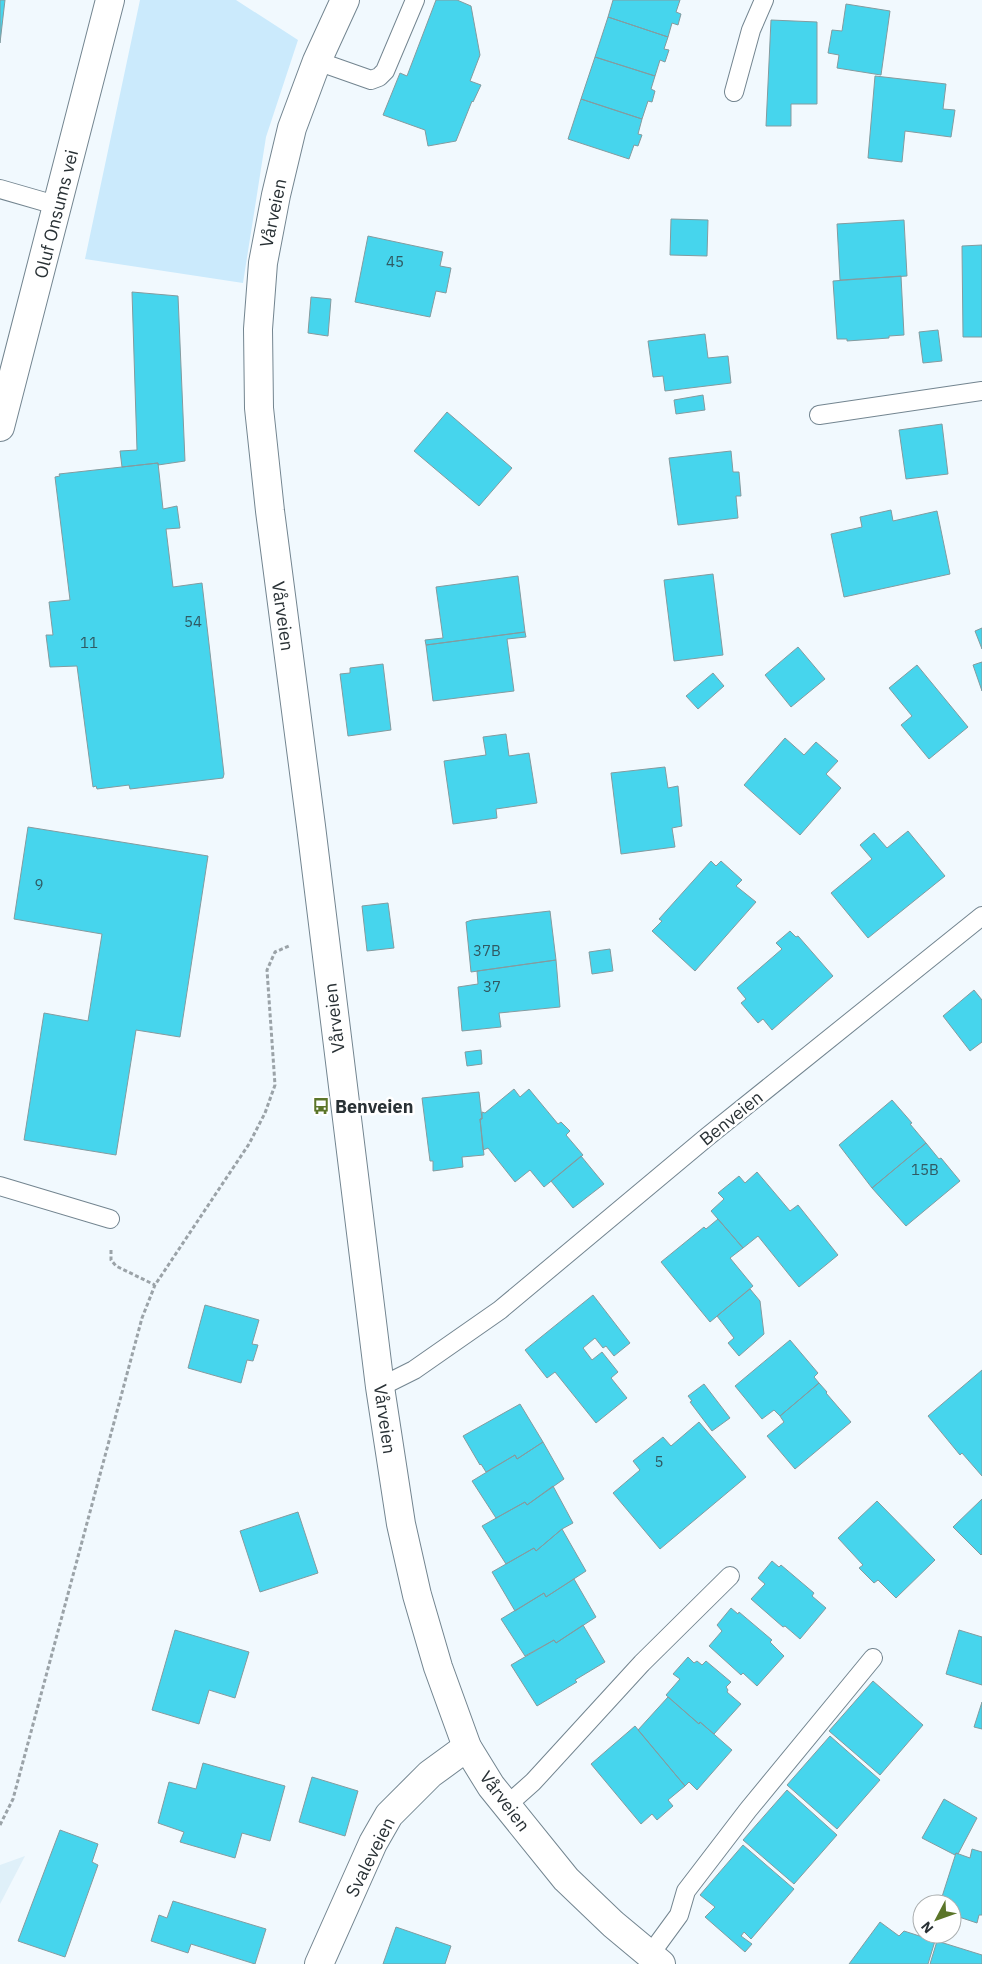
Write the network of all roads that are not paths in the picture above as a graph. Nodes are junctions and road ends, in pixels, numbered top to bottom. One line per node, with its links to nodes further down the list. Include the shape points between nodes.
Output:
1 (110, 0): 8 (street, Oluf Onsums vei)
2 (345, 0): 5 (street, Vårveien)
3 (415, 0): 5 (lane, via 385,71 379,77 372,80)
4 (764, 0): 6 (lane, via 751,30)
5 (317, 61): 16 (street, Vårveien, via 292,128 263,263 258,329 259,408)
6 (734, 92)
7 (0, 189): 8 (lane)
8 (59, 206): 9 (street, Oluf Onsums vei)
9 (7, 375): 12 (street, Oluf Onsums vei)
10 (982, 391): 11 (lane)
11 (819, 416)
12 (0, 427)
13 (982, 916): 16 (lane, Benveien, via 707,1137 500,1310 414,1370)
14 (0, 1186): 15 (lane)
15 (110, 1219)
16 (380, 1387): 19 (street, Vårveien, via 401,1524 418,1595 438,1667)
17 (730, 1576): 20 (lane, via 642,1663 533,1782)
18 (873, 1658): 21 (lane, via 754,1802 686,1891 678,1915)
19 (467, 1747): 20 (street, Vårveien); 22 (street, Svaleveien, via 430,1774 389,1815 373,1843)
20 (506, 1806): 21 (street, Vårveien, via 590,1904)
21 (655, 1960)
22 (319, 1964)

